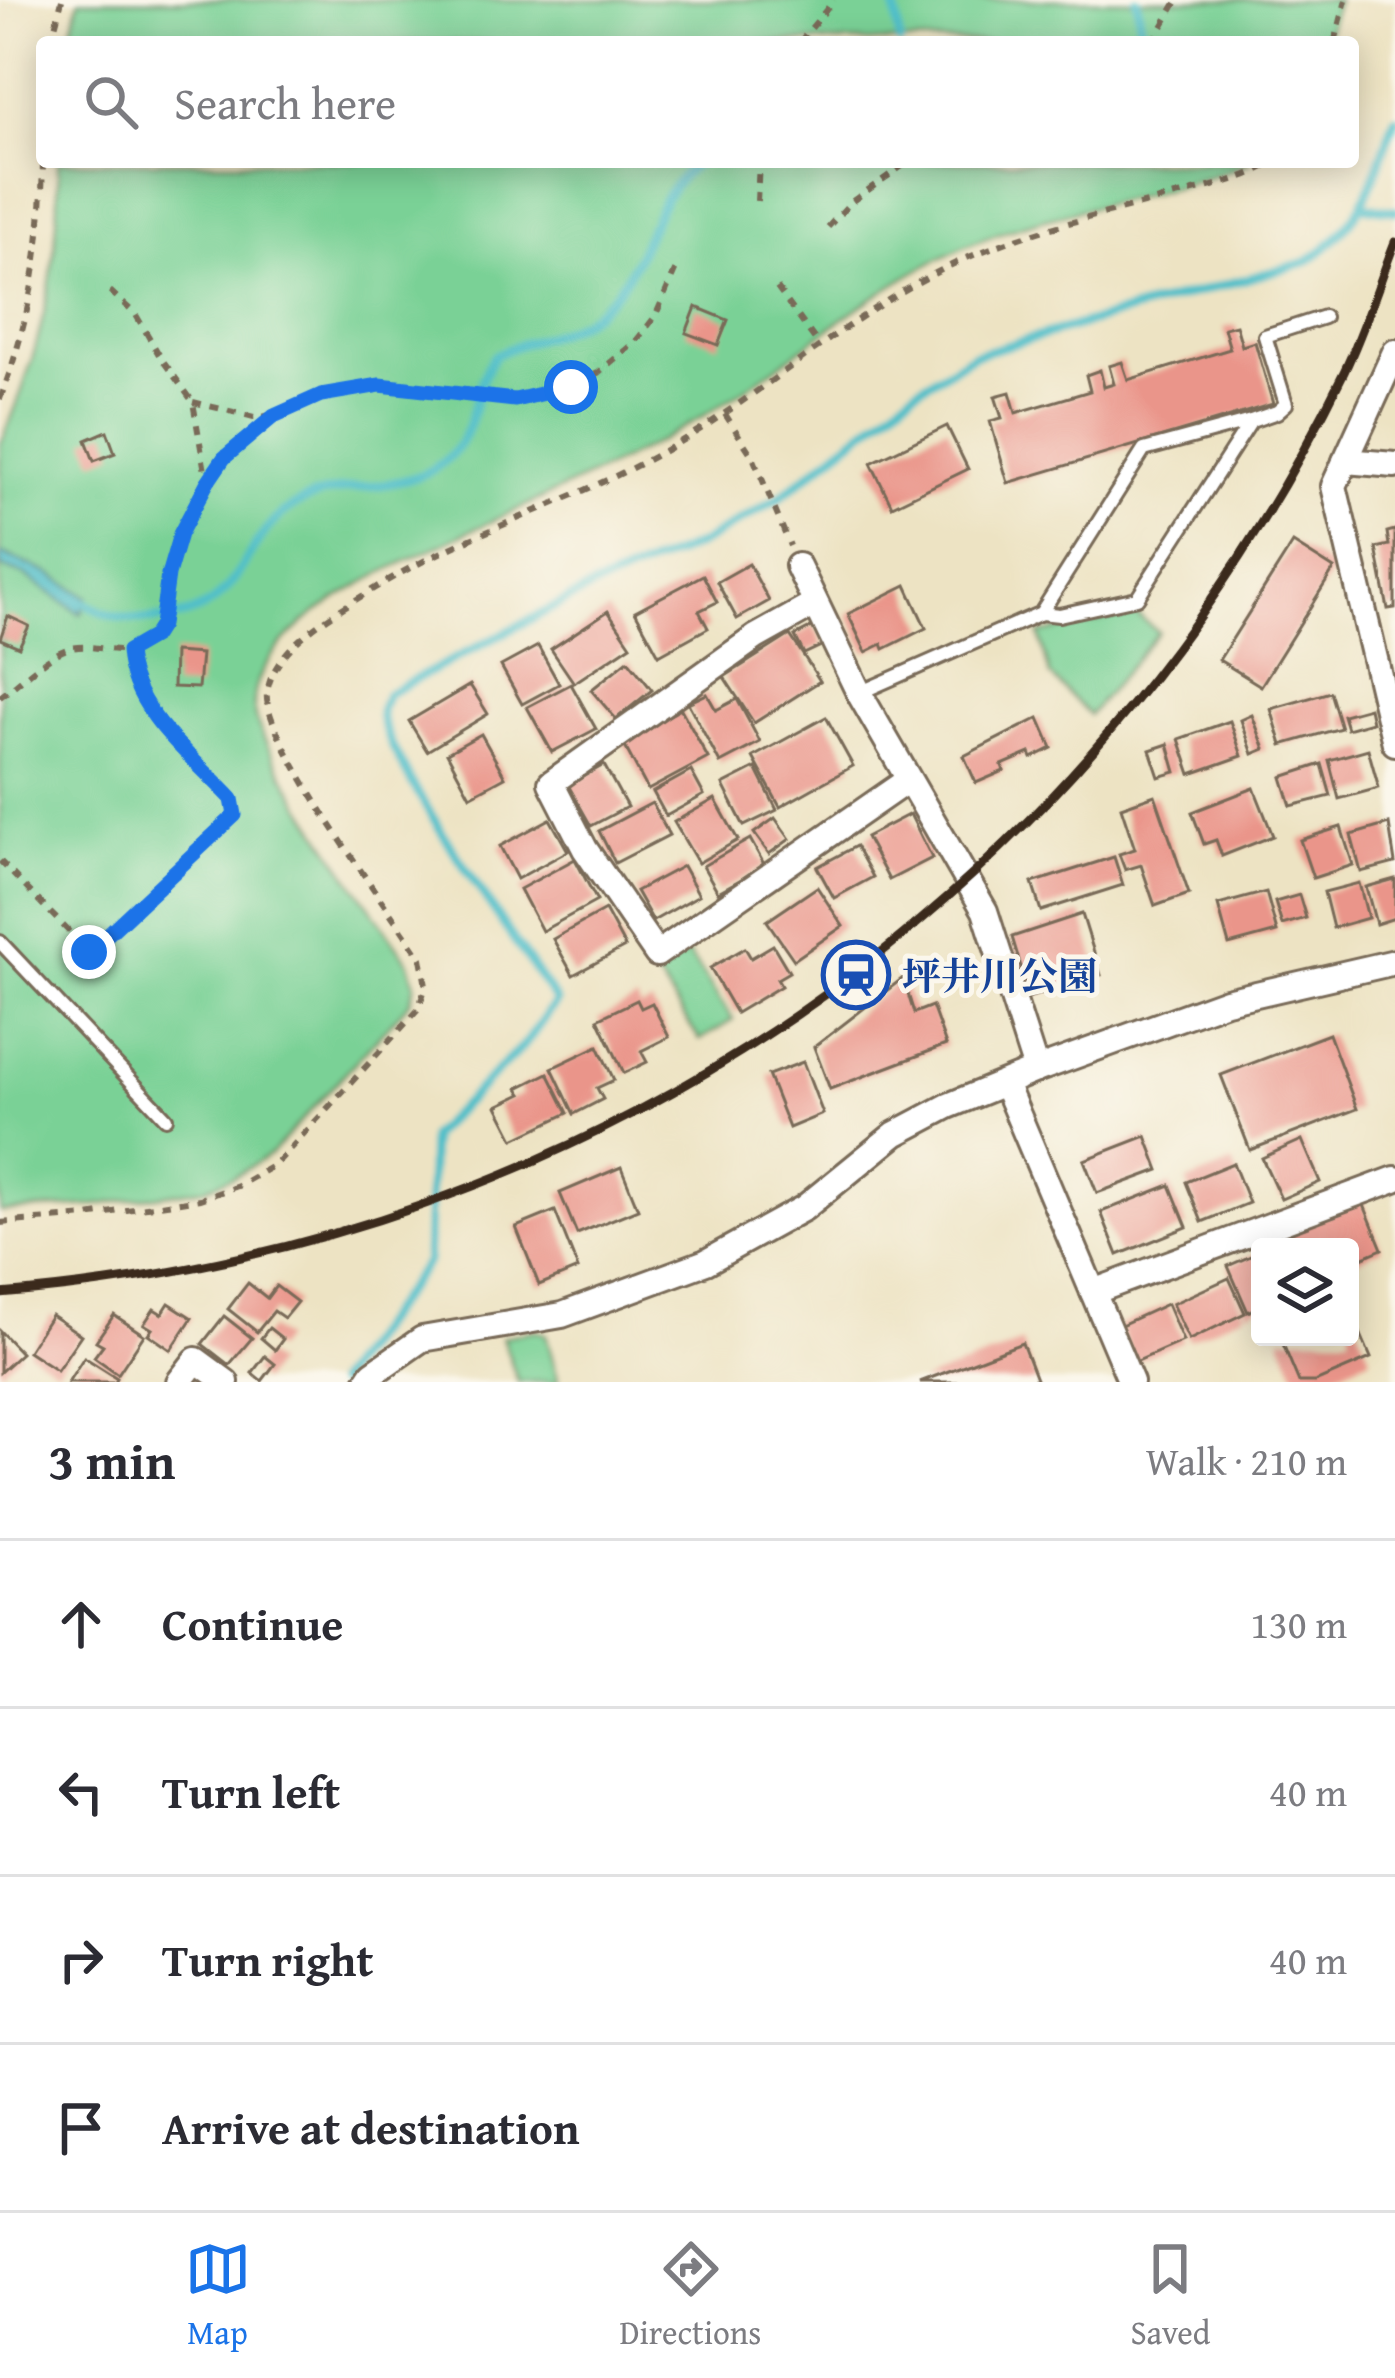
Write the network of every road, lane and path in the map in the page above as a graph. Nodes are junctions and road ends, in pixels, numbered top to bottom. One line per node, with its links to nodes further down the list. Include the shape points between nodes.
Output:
1 (62, 0): 5 (path)
2 (834, 0): 6 (path)
3 (1178, 0): 7 (path)
4 (1346, 0): 8 (path)
5 (53, 36)
6 (805, 36)
7 (1157, 36)
8 (1337, 36)
9 (43, 168): 21 (path, via 31,305)
10 (759, 168): 13 (path)
11 (899, 168): 14 (path)
12 (1260, 168): 19 (path, via 972,256 899,289)
13 (757, 201)
14 (828, 227)
15 (678, 264): 24 (path, via 636,341 598,373 543,396 380,385 321,395)
16 (776, 288): 19 (path)
17 (110, 291): 22 (path, via 136,315)
18 (1324, 317): 25 (lane, via 1265,335 1286,404)
19 (819, 345): 23 (path)
20 (1395, 352): 26 (street)
21 (0, 399)
22 (194, 402): 24 (path); 28 (path)
23 (725, 414): 29 (path, via 745,441); 44 (path, via 667,450 394,577 324,620 281,661 267,691 274,732 421,958 426,986 418,1010 276,1164 238,1186 132,1210)
24 (274, 416): 28 (path)
25 (1251, 421): 31 (lane, via 1144,450); 31 (lane, via 1137,598)
26 (1345, 461): 27 (street); 35 (street, via 1334,486)
27 (1395, 465)
28 (207, 483): 32 (path, via 180,534 161,625)
29 (797, 562): 30 (street)
30 (815, 604): 33 (street); 36 (street, via 551,783 584,849 657,954)
31 (1040, 613): 33 (lane)
32 (128, 651): 34 (path, via 76,646); 37 (path, via 147,707 232,799 235,815 89,952)
33 (859, 693): 36 (street)
34 (0, 698)
35 (1395, 742)
36 (908, 780): 40 (street, via 985,911)
37 (0, 861)
38 (0, 942): 42 (lane)
39 (1395, 962): 40 (street, via 1226,1001)
40 (1036, 1070): 41 (street)
41 (1005, 1084): 45 (street); 48 (street, via 895,1134 804,1208 706,1262 562,1315 422,1339)
42 (166, 1118)
43 (1395, 1178): 45 (street)
44 (0, 1223)
45 (1093, 1292): 49 (street)
46 (178, 1382): 47 (street, via 196,1360)
47 (226, 1382)
48 (367, 1382)
49 (1131, 1382)

